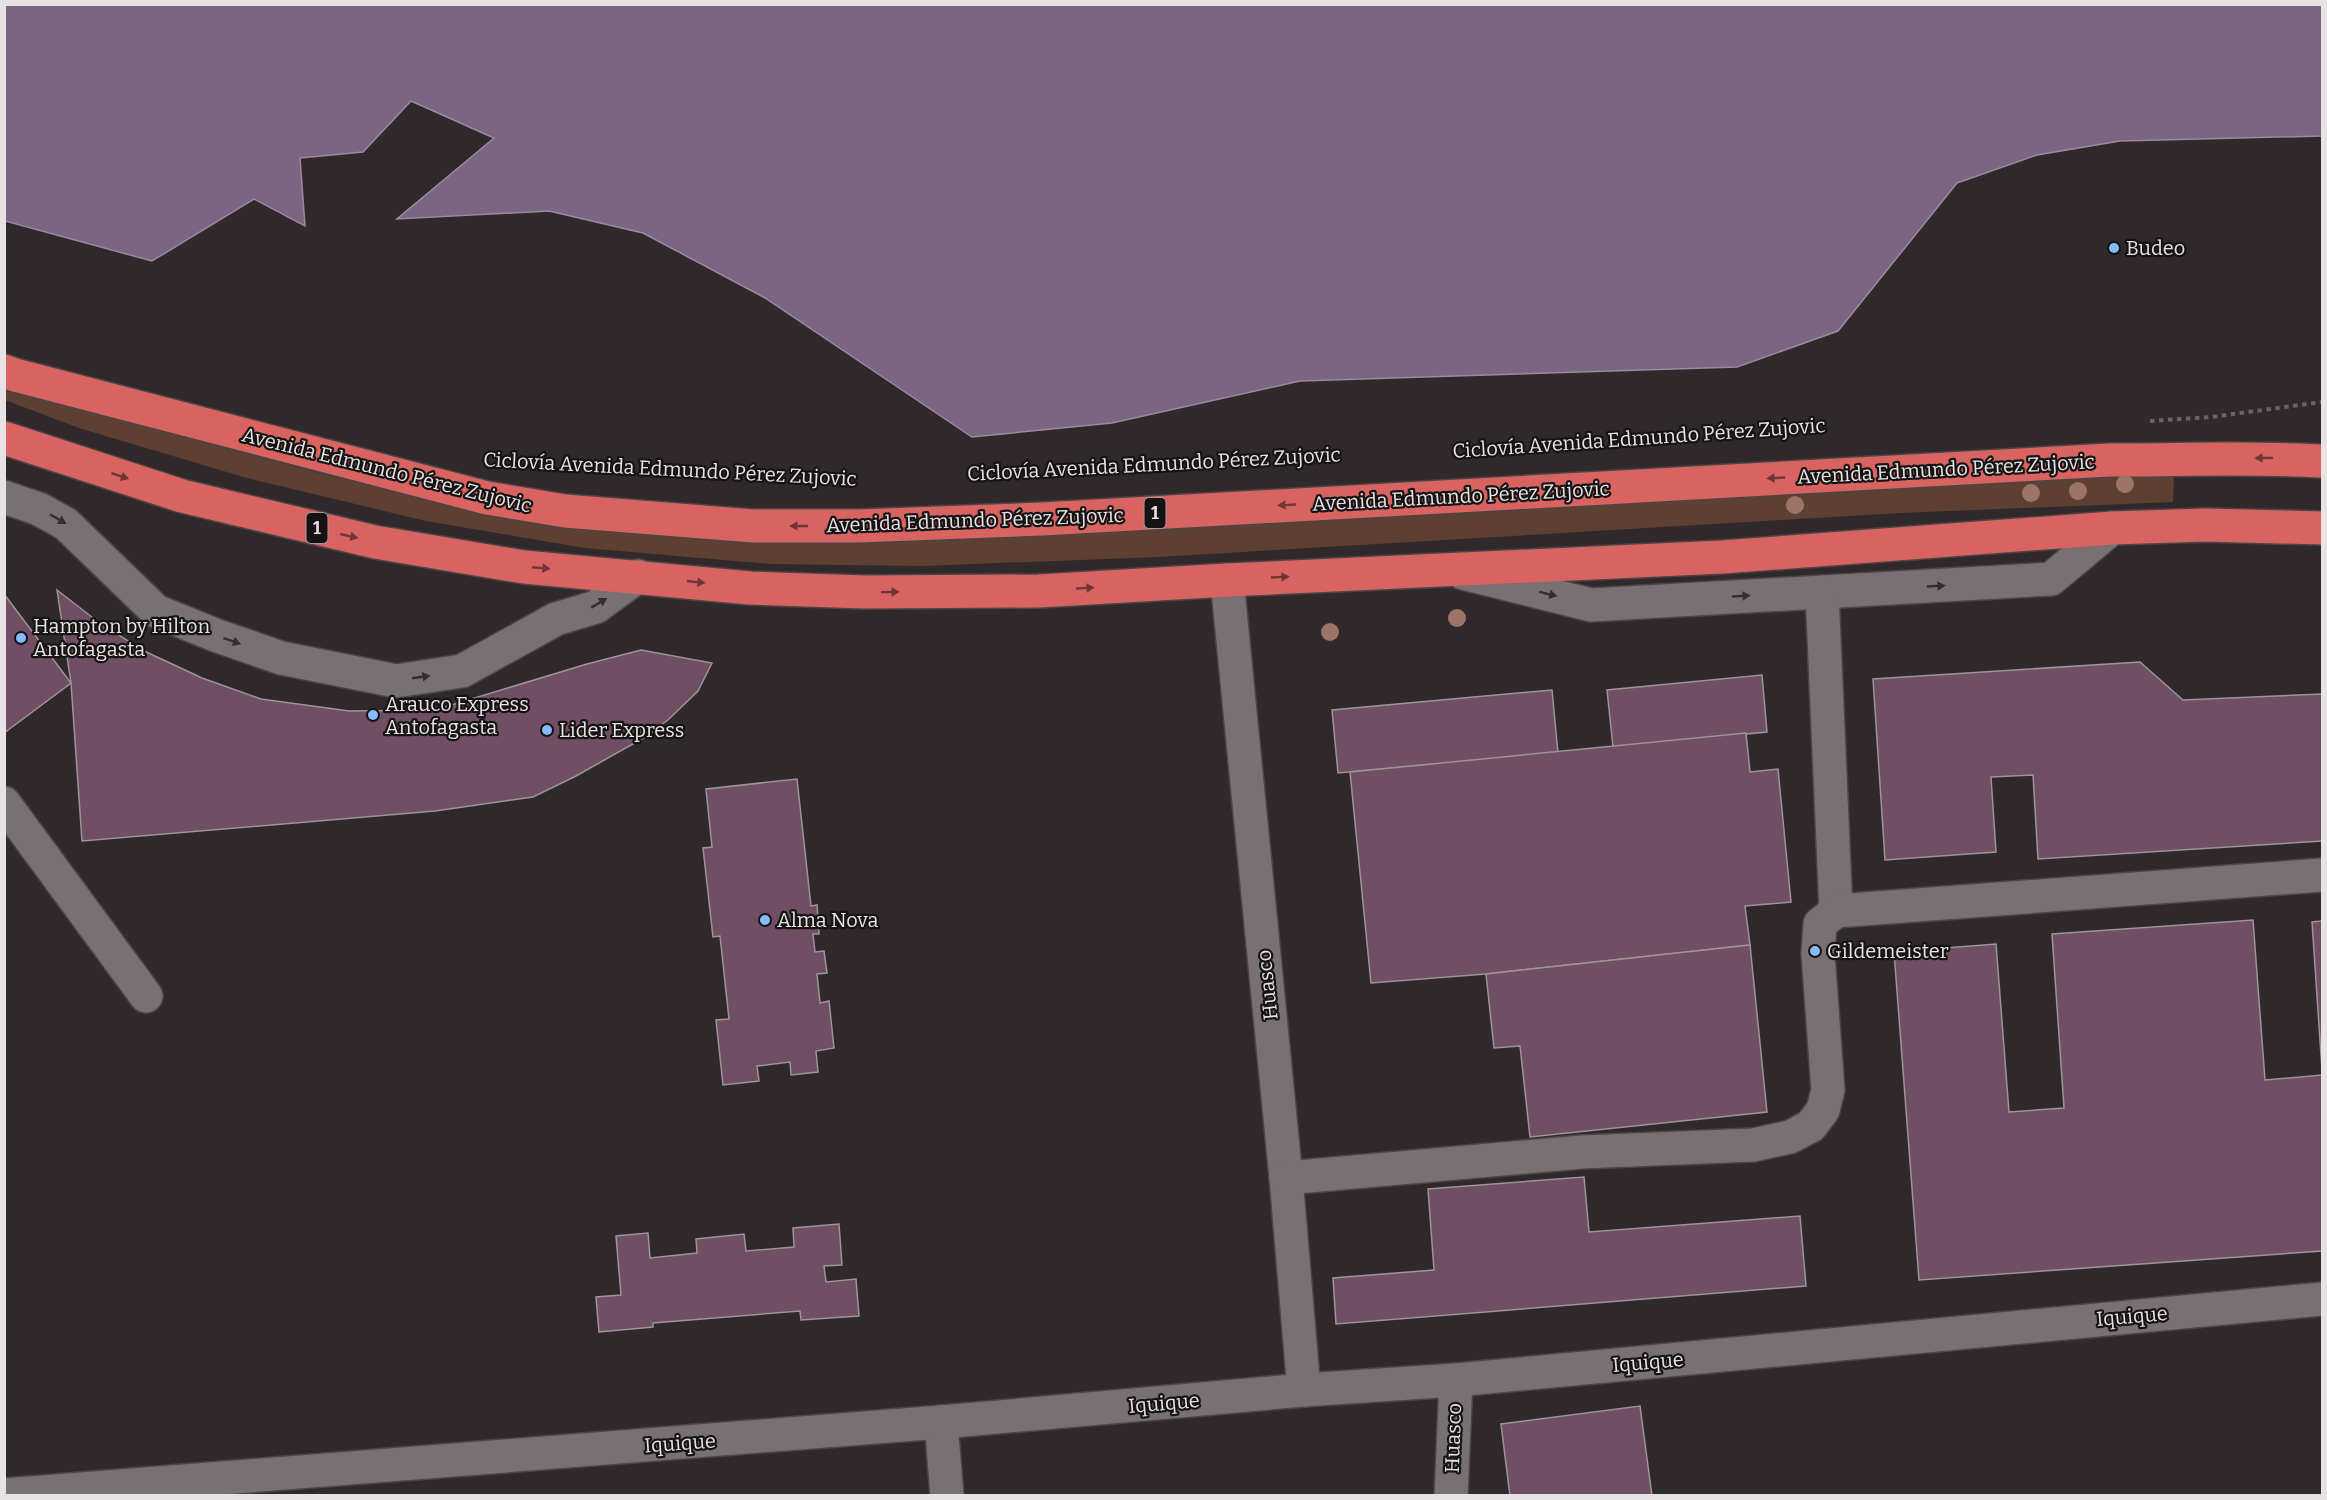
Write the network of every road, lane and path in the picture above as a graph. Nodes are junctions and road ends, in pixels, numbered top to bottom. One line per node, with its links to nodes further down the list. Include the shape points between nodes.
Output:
1 (4, 371): 5 (highway, Avenida Edmundo Pérez Zujovic / 1, one-way to 1, via 2270,458 2110,460 1042,519 753,526 565,511 487,498)
2 (2322, 402): 3 (path)
3 (2140, 422)
4 (4, 438): 10 (highway, 1, one-way to 10, via 182,496 375,542 524,567)
5 (2322, 462)
6 (4, 497): 10 (street, one-way to 10, via 66,524 156,611 281,658 396,681 462,671 556,619 596,607)
7 (2112, 528): 8 (highway, 1); 9 (highway, 1, via 1722,557); 12 (street, one-way to 7, via 2051,579)
8 (2322, 528)
9 (1450, 570): 11 (highway, 1, one-way to 9); 12 (street, one-way to 12, via 1591,605)
10 (638, 576): 11 (highway, 1, one-way to 11, via 750,588 865,592 1039,591)
11 (1227, 580): 17 (street, Huasco)
12 (1822, 592): 15 (street)
13 (4, 803): 16 (street)
14 (2322, 875): 15 (street)
15 (1836, 911): 17 (street, via 1820,924 1818,954 1828,1090 1823,1110 1812,1126 1790,1137 1753,1145 1582,1152)
16 (146, 996)
17 (1286, 1178): 20 (street, Huasco)
18 (2322, 1299): 19 (street, Iquique)
19 (1456, 1380): 20 (street, Iquique); 25 (street, Huasco)
20 (1304, 1390): 21 (street, Iquique)
21 (941, 1422): 22 (street, Iquique); 24 (street)
22 (330, 1483): 23 (street, Iquique)
23 (4, 1495)
24 (947, 1496)
25 (1450, 1496)

